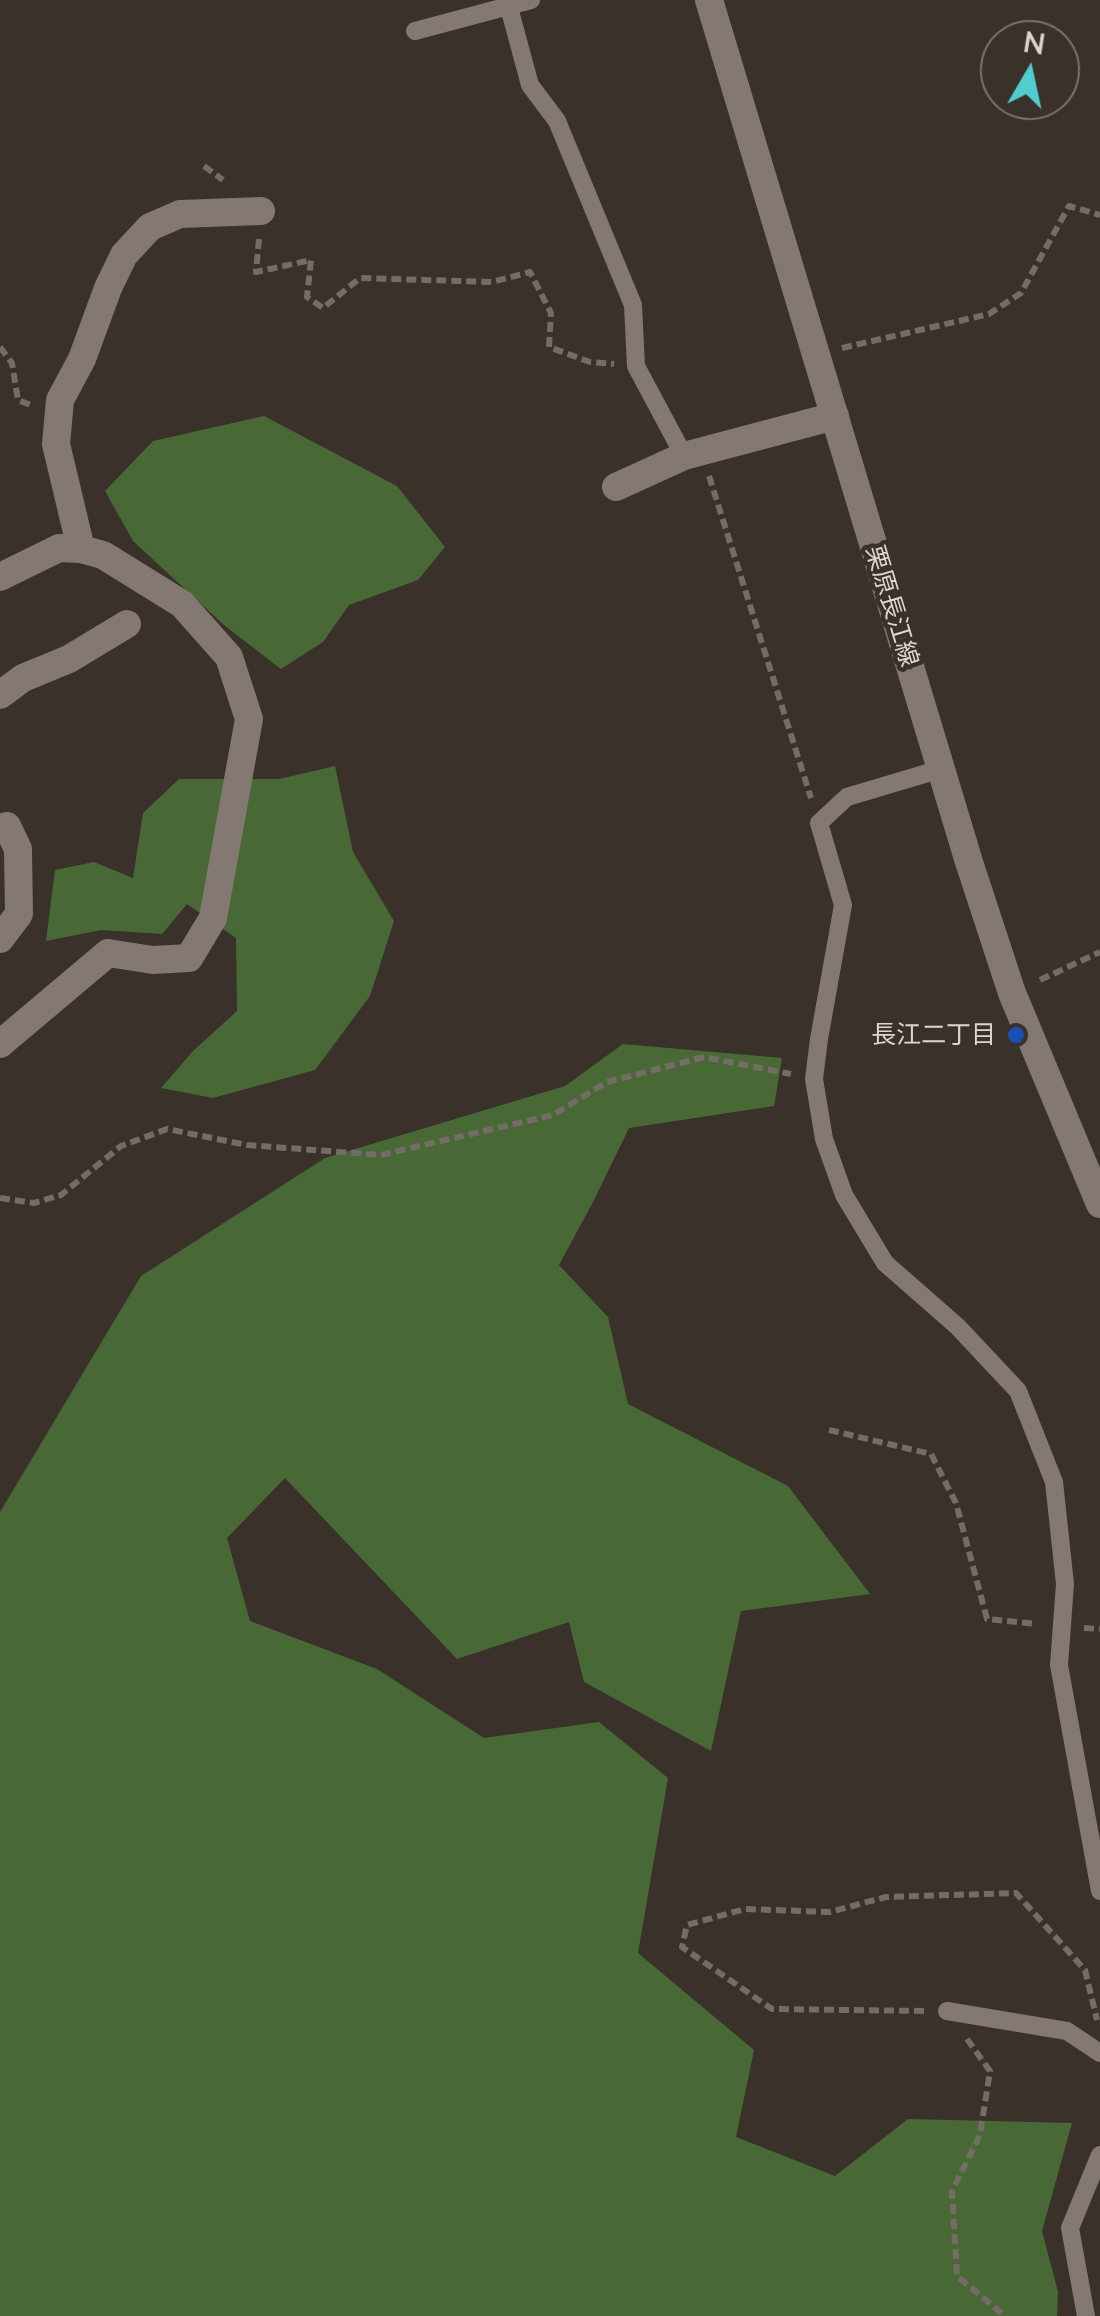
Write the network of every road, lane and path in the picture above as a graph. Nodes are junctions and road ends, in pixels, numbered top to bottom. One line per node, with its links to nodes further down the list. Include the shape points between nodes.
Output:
1 (531, 0): 3 (lane)
2 (709, 0): 9 (street, 栗原長江線)
3 (508, 3): 4 (lane); 10 (lane, via 530,85 558,121 634,306)
4 (415, 31)
5 (204, 166): 6 (path)
6 (261, 211): 10 (path, via 256,272 312,260 307,297 323,308 360,278 492,282 530,272 551,313 549,348 590,362); 12 (street, via 180,214 150,227 124,255 108,288)
7 (1100, 215): 9 (path, via 1070,206 1022,294 989,314)
8 (0, 346): 12 (path, via 12,364 18,400)
9 (816, 354): 11 (street, 栗原長江線)
10 (636, 366): 13 (lane)
11 (834, 416): 13 (street); 19 (street, 栗原長江線)
12 (58, 417): 15 (street, via 56,444)
13 (693, 454): 14 (street); 20 (path)
14 (616, 487)
15 (81, 550): 16 (street, via 59,548); 25 (street, via 102,554 182,604 230,657 250,719 212,918 188,958 108,953)
16 (0, 577)
17 (128, 624): 18 (street)
18 (0, 695)
19 (942, 768): 20 (lane, via 847,797); 24 (street, 栗原長江線)
20 (819, 823): 26 (lane, via 843,905)
21 (0, 828): 22 (street, via 8,826 18,848 19,914)
22 (0, 939)
23 (1100, 952): 24 (path)
24 (1012, 993): 28 (street, 栗原長江線)
25 (7, 1029)
26 (814, 1079): 27 (path, via 704,1056 607,1082 554,1115 382,1155 247,1145 167,1129 121,1146 62,1195 34,1203); 30 (lane, via 824,1139 844,1195 885,1263 958,1326 1018,1391 1054,1482 1065,1584)
27 (0, 1198)
28 (1100, 1204)
29 (830, 1430): 30 (path, via 931,1454 956,1503 987,1619)
30 (1062, 1626): 31 (path); 32 (lane, via 1060,1665)
31 (1100, 1629)
32 (1100, 1892)
33 (947, 2011): 34 (path, via 772,2010 682,1947 687,1926 745,1909 830,1912 886,1897 1016,1894 1085,1970); 35 (lane, via 1067,2032); 37 (path, via 990,2071 980,2134 952,2191 958,2276)
34 (1100, 2031)
35 (1100, 2054)
36 (1100, 2155): 38 (lane, via 1070,2228)
37 (1005, 2316)
38 (1086, 2316)

